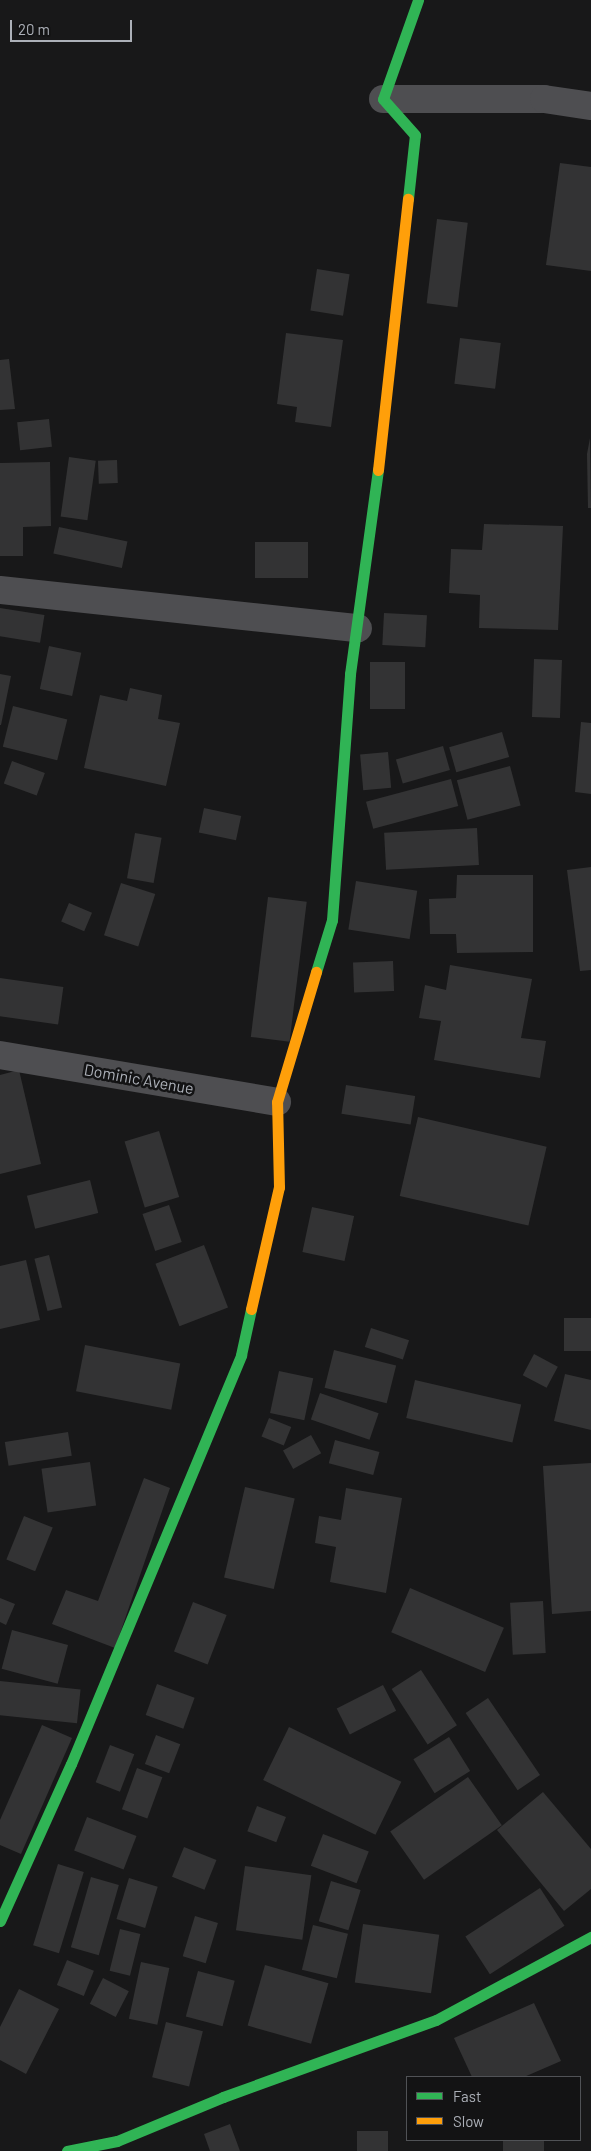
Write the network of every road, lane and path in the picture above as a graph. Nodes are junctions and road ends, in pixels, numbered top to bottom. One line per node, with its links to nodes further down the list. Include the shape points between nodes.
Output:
1 (418, 0): 2 (street)
2 (383, 99): 3 (street, via 544,98); 5 (street, via 414,136 389,385)
3 (591, 106)
4 (0, 590): 5 (street)
5 (358, 628): 7 (street, via 350,674 332,920)
6 (0, 1055): 7 (street, Dominic Avenue)
7 (277, 1102): 8 (street, via 279,1188 242,1355 79,1746)
8 (0, 1921)
9 (591, 1937): 10 (street, via 436,2020 223,2097 117,2141)
10 (67, 2151)

